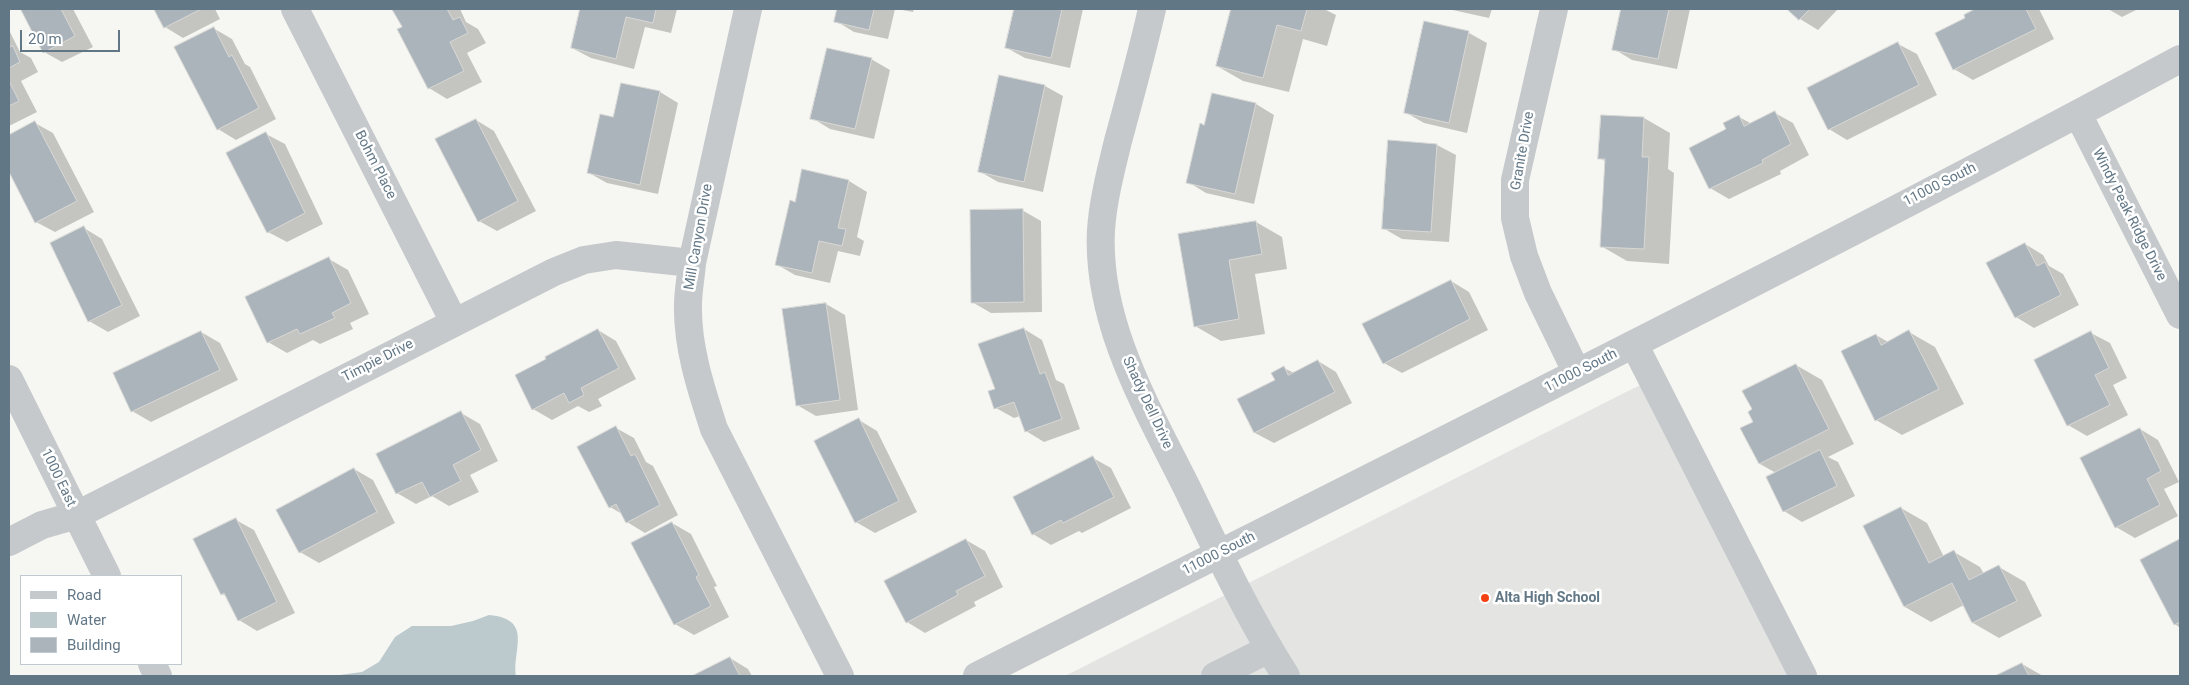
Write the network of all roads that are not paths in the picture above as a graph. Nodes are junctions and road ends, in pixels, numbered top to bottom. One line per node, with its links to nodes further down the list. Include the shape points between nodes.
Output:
1 (296, 9): 9 (street, Bohm Place)
2 (748, 9): 7 (street, Mill Canyon Drive)
3 (1152, 9): 15 (street, Shady Dell Drive, via 1107,184 1101,231 1104,278 1114,325 1130,372)
4 (1554, 9): 11 (street, Granite Drive, via 1515,180 1515,218 1524,256 1538,292)
5 (2180, 59): 6 (street, 11000 South)
6 (2078, 114): 8 (street, Windy Peak Ridge Drive); 10 (street, 11000 South)
7 (692, 263): 9 (street, Timpie Drive, via 616,255 584,260); 18 (street, Mill Canyon Drive, via 688,306 691,347 714,429)
8 (2180, 315)
9 (454, 322): 13 (street, Timpie Drive)
10 (1634, 344): 11 (street, 11000 South); 22 (street)
11 (1577, 373): 15 (street, 11000 South)
12 (9, 379): 13 (street, 1000 East)
13 (76, 515): 14 (street, Timpie Drive, via 42,525); 16 (street, 1000 East)
14 (9, 542)
15 (1219, 554): 17 (street, Shady Dell Drive); 19 (street, 11000 South)
16 (106, 575)
17 (1269, 649): 20 (street); 21 (street, Shady Dell Drive)
18 (840, 676)
19 (978, 676)
20 (1215, 676)
21 (1286, 676)
22 (1803, 676)

